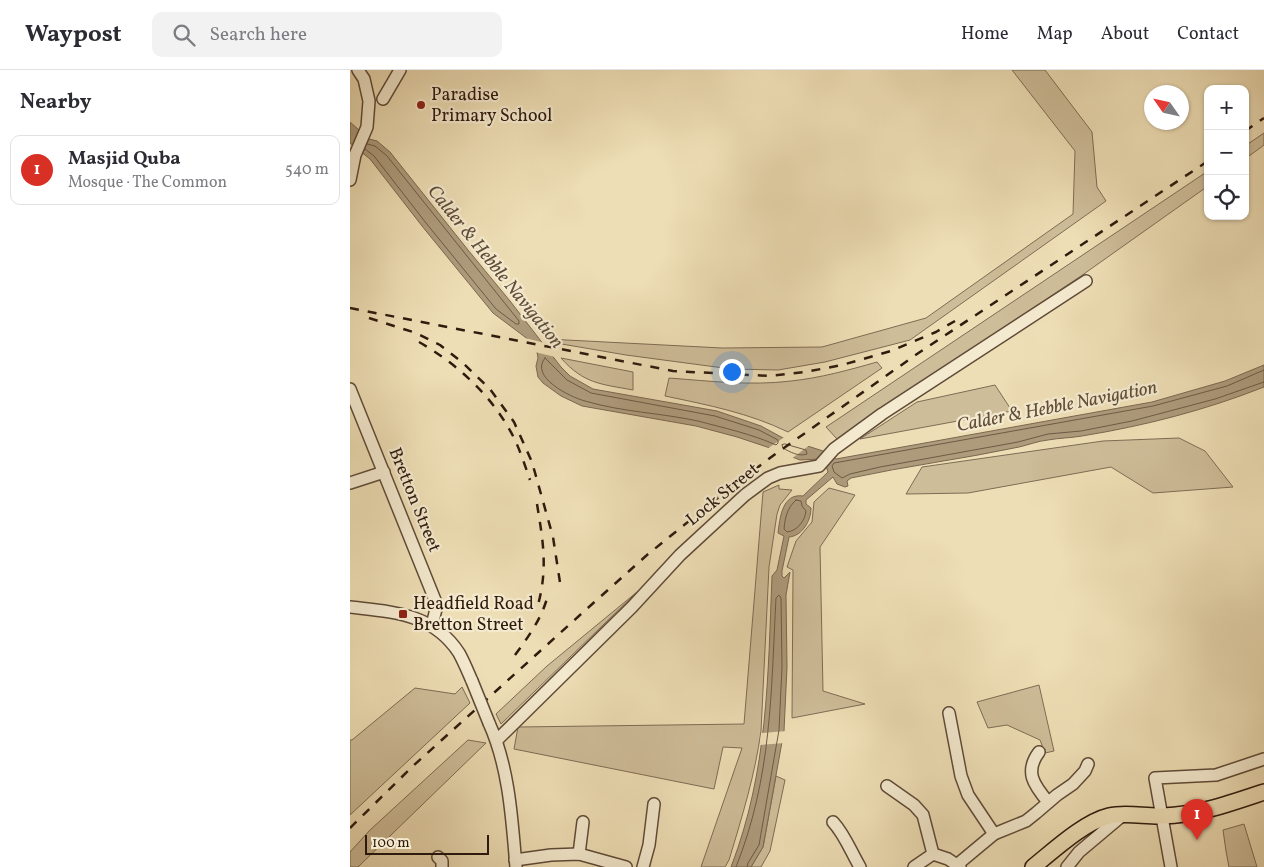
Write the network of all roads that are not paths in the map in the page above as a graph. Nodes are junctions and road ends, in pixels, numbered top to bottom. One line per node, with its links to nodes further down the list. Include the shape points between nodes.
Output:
1 (358, 70): 4 (street, via 364,79 369,101 367,127 355,155)
2 (400, 70): 3 (street)
3 (383, 99)
4 (350, 180)
5 (1086, 281): 12 (street, Lock Street, via 882,414 834,449 819,466 780,473 745,495 680,554 625,614)
6 (350, 389): 7 (street, Bretton Street)
7 (384, 472): 8 (street); 10 (street, Bretton Street, via 437,605)
8 (350, 483)
9 (350, 607): 10 (street, via 396,612)
10 (432, 625): 12 (street, bridge, via 459,654)
11 (949, 713): 24 (street, via 961,776 968,795)
12 (497, 740): 27 (street, via 502,754)
13 (1039, 752): 18 (street, via 1032,769 1033,783)
14 (1264, 759): 21 (street, via 1216,776 1155,778)
15 (1088, 764): 18 (street, via 1072,784)
16 (887, 786): 26 (street, via 923,815)
17 (1264, 792): 21 (main road, via 1198,812)
18 (1048, 802): 24 (street, via 1026,821)
19 (654, 804): 30 (street)
20 (1123, 815): 21 (main road); 33 (main road, via 1109,816 1092,823); 34 (street, via 1079,852)
21 (1162, 816): 35 (street)
22 (583, 822): 25 (street)
23 (833, 822): 31 (street)
24 (994, 834): 28 (street)
25 (579, 854): 27 (street, via 551,855); 29 (street)
26 (933, 854): 28 (street); 32 (street)
27 (515, 864)
28 (959, 866)
29 (626, 867)
30 (643, 867)
31 (860, 867)
32 (914, 867)
33 (1033, 867)
34 (1067, 867)
35 (1172, 867)

